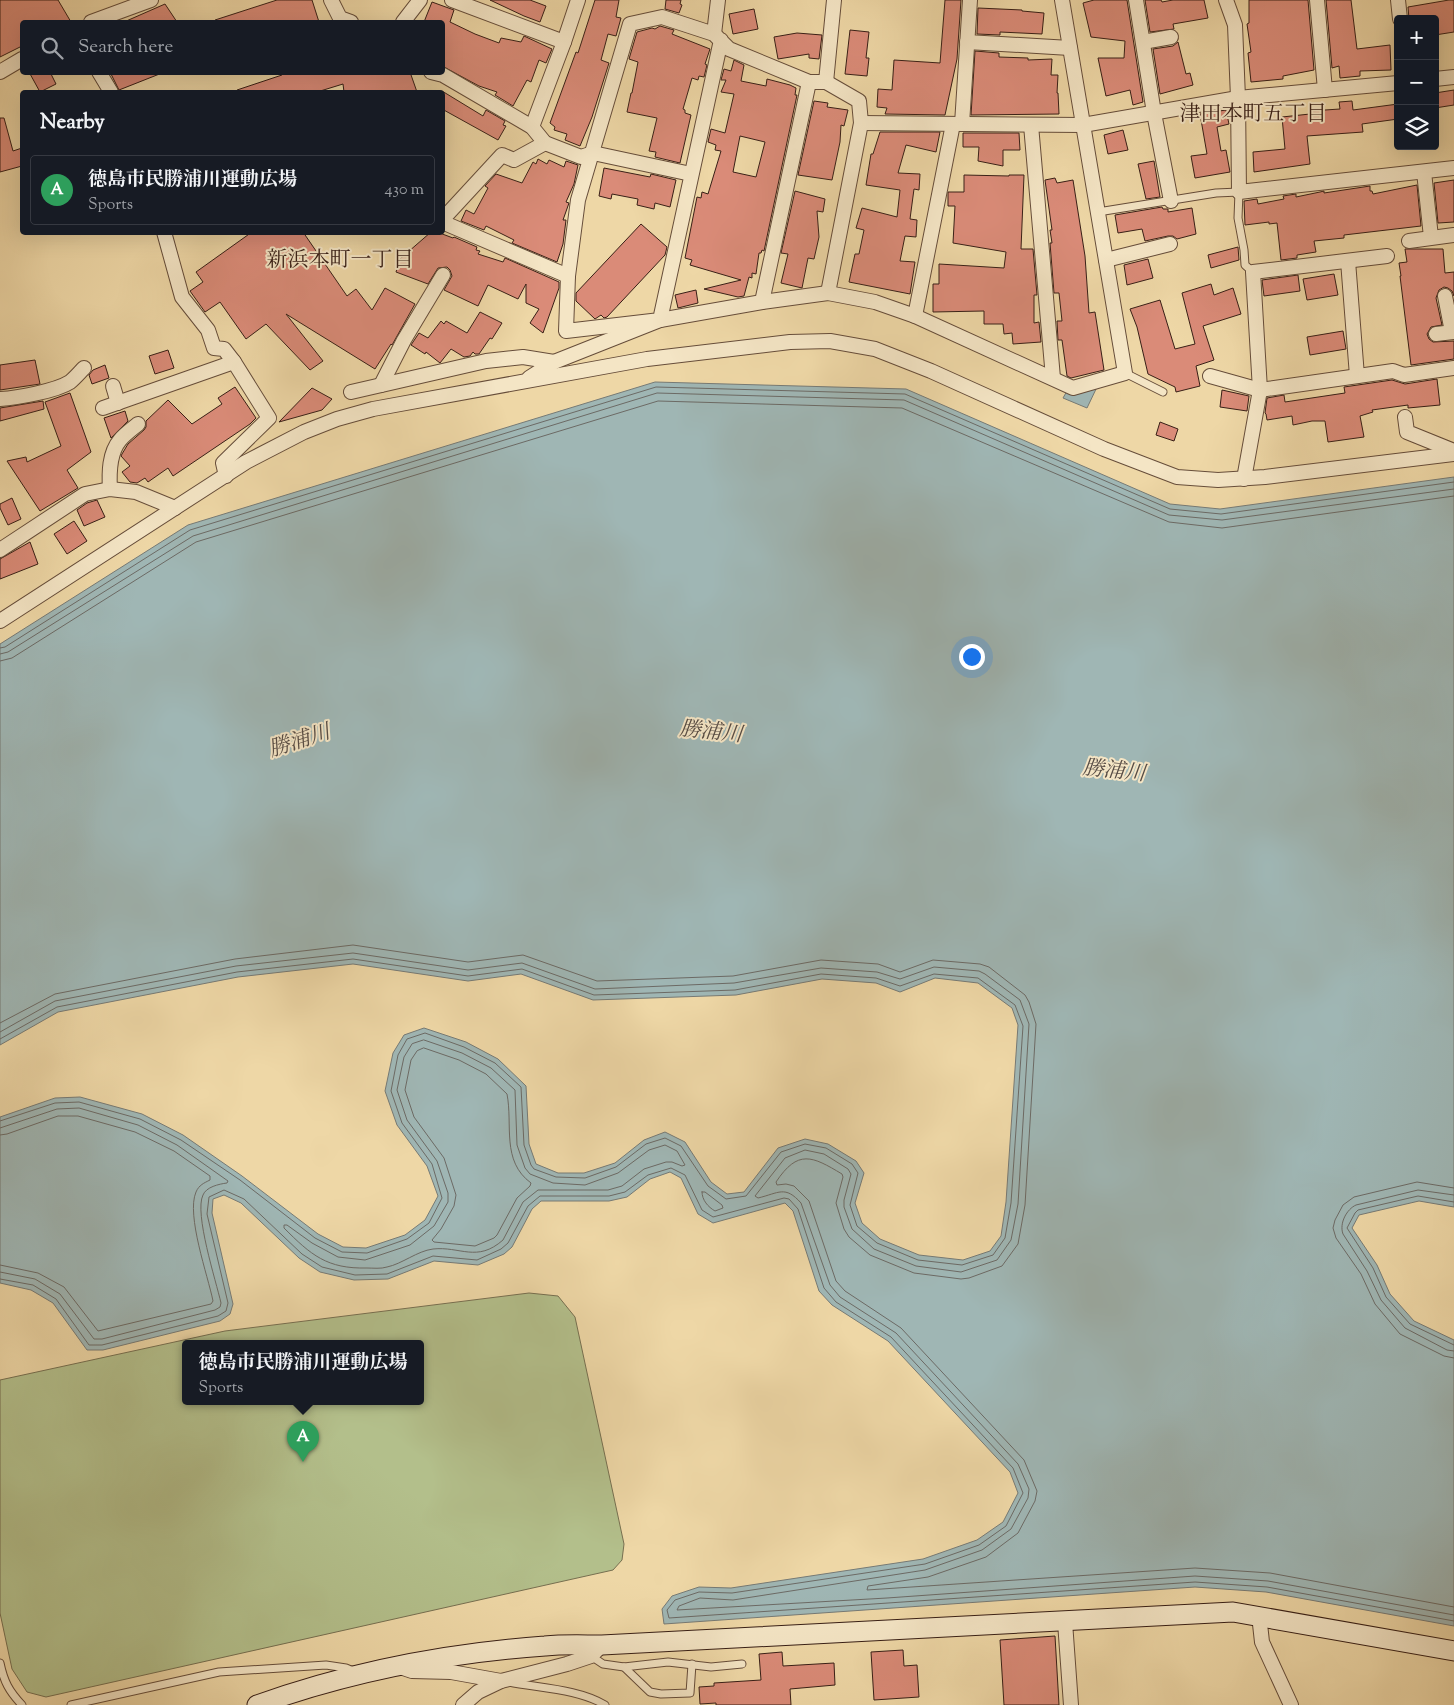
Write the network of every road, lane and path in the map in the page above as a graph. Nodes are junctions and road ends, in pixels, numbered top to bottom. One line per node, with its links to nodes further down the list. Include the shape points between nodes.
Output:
1 (151, 0): 15 (street)
2 (331, 0): 16 (street, via 340,18)
3 (420, 0): 17 (street)
4 (452, 0): 20 (street)
5 (578, 0): 20 (street)
6 (718, 0): 18 (street)
7 (834, 0): 31 (street)
8 (970, 0): 21 (street)
9 (1062, 0): 23 (street)
10 (1136, 0): 22 (street)
11 (1226, 0): 35 (street, via 1235,25)
12 (1317, 0): 34 (street)
13 (1398, 0): 14 (street)
14 (1400, 15)
15 (96, 20)
16 (346, 20)
17 (405, 20)
18 (718, 37): 30 (street, via 729,49); 43 (street, via 662,17 630,24); 46 (street)
19 (1171, 37): 22 (street)
20 (564, 42): 41 (street)
21 (967, 42): 23 (street); 38 (street)
22 (1143, 42): 36 (street)
23 (1070, 48): 40 (street)
24 (20, 60): 25 (street)
25 (0, 72)
26 (101, 75): 33 (street)
27 (443, 75): 41 (street)
28 (1454, 77): 29 (street)
29 (1439, 79)
30 (809, 82): 31 (street); 65 (street)
31 (826, 82): 37 (street, via 859,100)
32 (1394, 83): 34 (street)
33 (109, 90)
34 (1325, 90): 35 (street)
35 (1238, 98): 36 (street); 47 (street)
36 (1154, 113): 40 (street); 48 (street)
37 (861, 124): 38 (street); 63 (street)
38 (957, 124): 39 (street); 66 (street)
39 (1031, 125): 40 (street); 77 (street)
40 (1083, 125): 49 (street)
41 (532, 127): 42 (street)
42 (545, 143): 43 (street, via 581,157); 50 (street, via 514,160 502,155)
43 (592, 153): 46 (street); 62 (street, via 578,200)
44 (1454, 168): 45 (street)
45 (1424, 172): 47 (street); 54 (street)
46 (690, 174): 67 (street)
47 (1239, 192): 48 (lane); 60 (lane, via 1238,218 1245,265)
48 (1171, 200): 49 (lane)
49 (1098, 212): 58 (street)
50 (445, 218)
51 (445, 222): 62 (street)
52 (165, 235): 70 (street, via 182,297 208,330 214,348 224,349)
53 (1454, 235): 54 (street)
54 (1431, 237): 55 (street)
55 (1409, 241)
56 (1170, 244): 58 (street)
57 (1388, 256): 59 (street)
58 (1106, 260): 74 (street)
59 (1348, 261): 60 (street); 76 (street)
60 (1253, 272): 81 (street)
61 (443, 275): 79 (street)
62 (568, 276): 67 (street, via 566,332)
63 (828, 293): 65 (street); 66 (street, via 875,302)
64 (1445, 296): 68 (street)
65 (762, 302): 67 (street)
66 (916, 316): 77 (street)
67 (660, 320): 71 (street)
68 (1453, 332): 69 (street)
69 (1436, 334)
70 (234, 362): 85 (street, via 186,372); 90 (street, via 268,418 223,463)
71 (554, 362): 78 (street); 79 (street, via 523,357 486,361)
72 (84, 368): 84 (street, via 61,387)
73 (1454, 368): 76 (street, via 1404,375 1393,371)
74 (1125, 373): 77 (street, via 1073,388); 83 (lane)
75 (1210, 376): 81 (street)
76 (1358, 376): 81 (street)
77 (1052, 378)
78 (524, 381): 90 (street, via 373,409 337,419 304,432); 91 (street, via 647,359 790,342 830,341 874,349 931,371 1104,449 1177,478)
79 (381, 385): 82 (street)
80 (113, 386): 85 (street)
81 (1260, 390): 91 (street)
82 (351, 392)
83 (1163, 392)
84 (0, 399)
85 (118, 403): 86 (street)
86 (103, 408)
87 (1405, 417): 89 (street, via 1407,432)
88 (138, 424): 92 (street, via 119,440 109,473)
89 (1454, 452): 91 (street)
90 (226, 476): 93 (street)
91 (1244, 479)
92 (110, 489): 93 (street, via 136,492); 94 (street, via 84,494)
93 (175, 508): 95 (street)
94 (0, 550)
95 (0, 621)
96 (1259, 1615): 97 (street, via 1233,1612); 99 (street); 113 (street, via 1262,1642)
97 (1065, 1622): 98 (street); 112 (street)
98 (597, 1651): 103 (street, via 546,1646 473,1653); 104 (lane, via 602,1664); 106 (street, via 567,1664)
99 (1454, 1651)
100 (0, 1663): 107 (lane, via 10,1692)
101 (692, 1664): 102 (lane); 104 (lane, via 668,1662); 104 (lane, via 690,1693 650,1692)
102 (742, 1664)
103 (400, 1666): 105 (street); 106 (street, via 412,1671 451,1672)
104 (624, 1667)
105 (358, 1674): 108 (lane, via 346,1668 326,1665 219,1672); 109 (street)
106 (501, 1681): 110 (street, via 478,1692); 111 (lane, via 559,1691)
107 (22, 1705)
108 (71, 1705)
109 (257, 1705)
110 (464, 1705)
111 (605, 1705)
112 (1071, 1705)
113 (1291, 1705)

